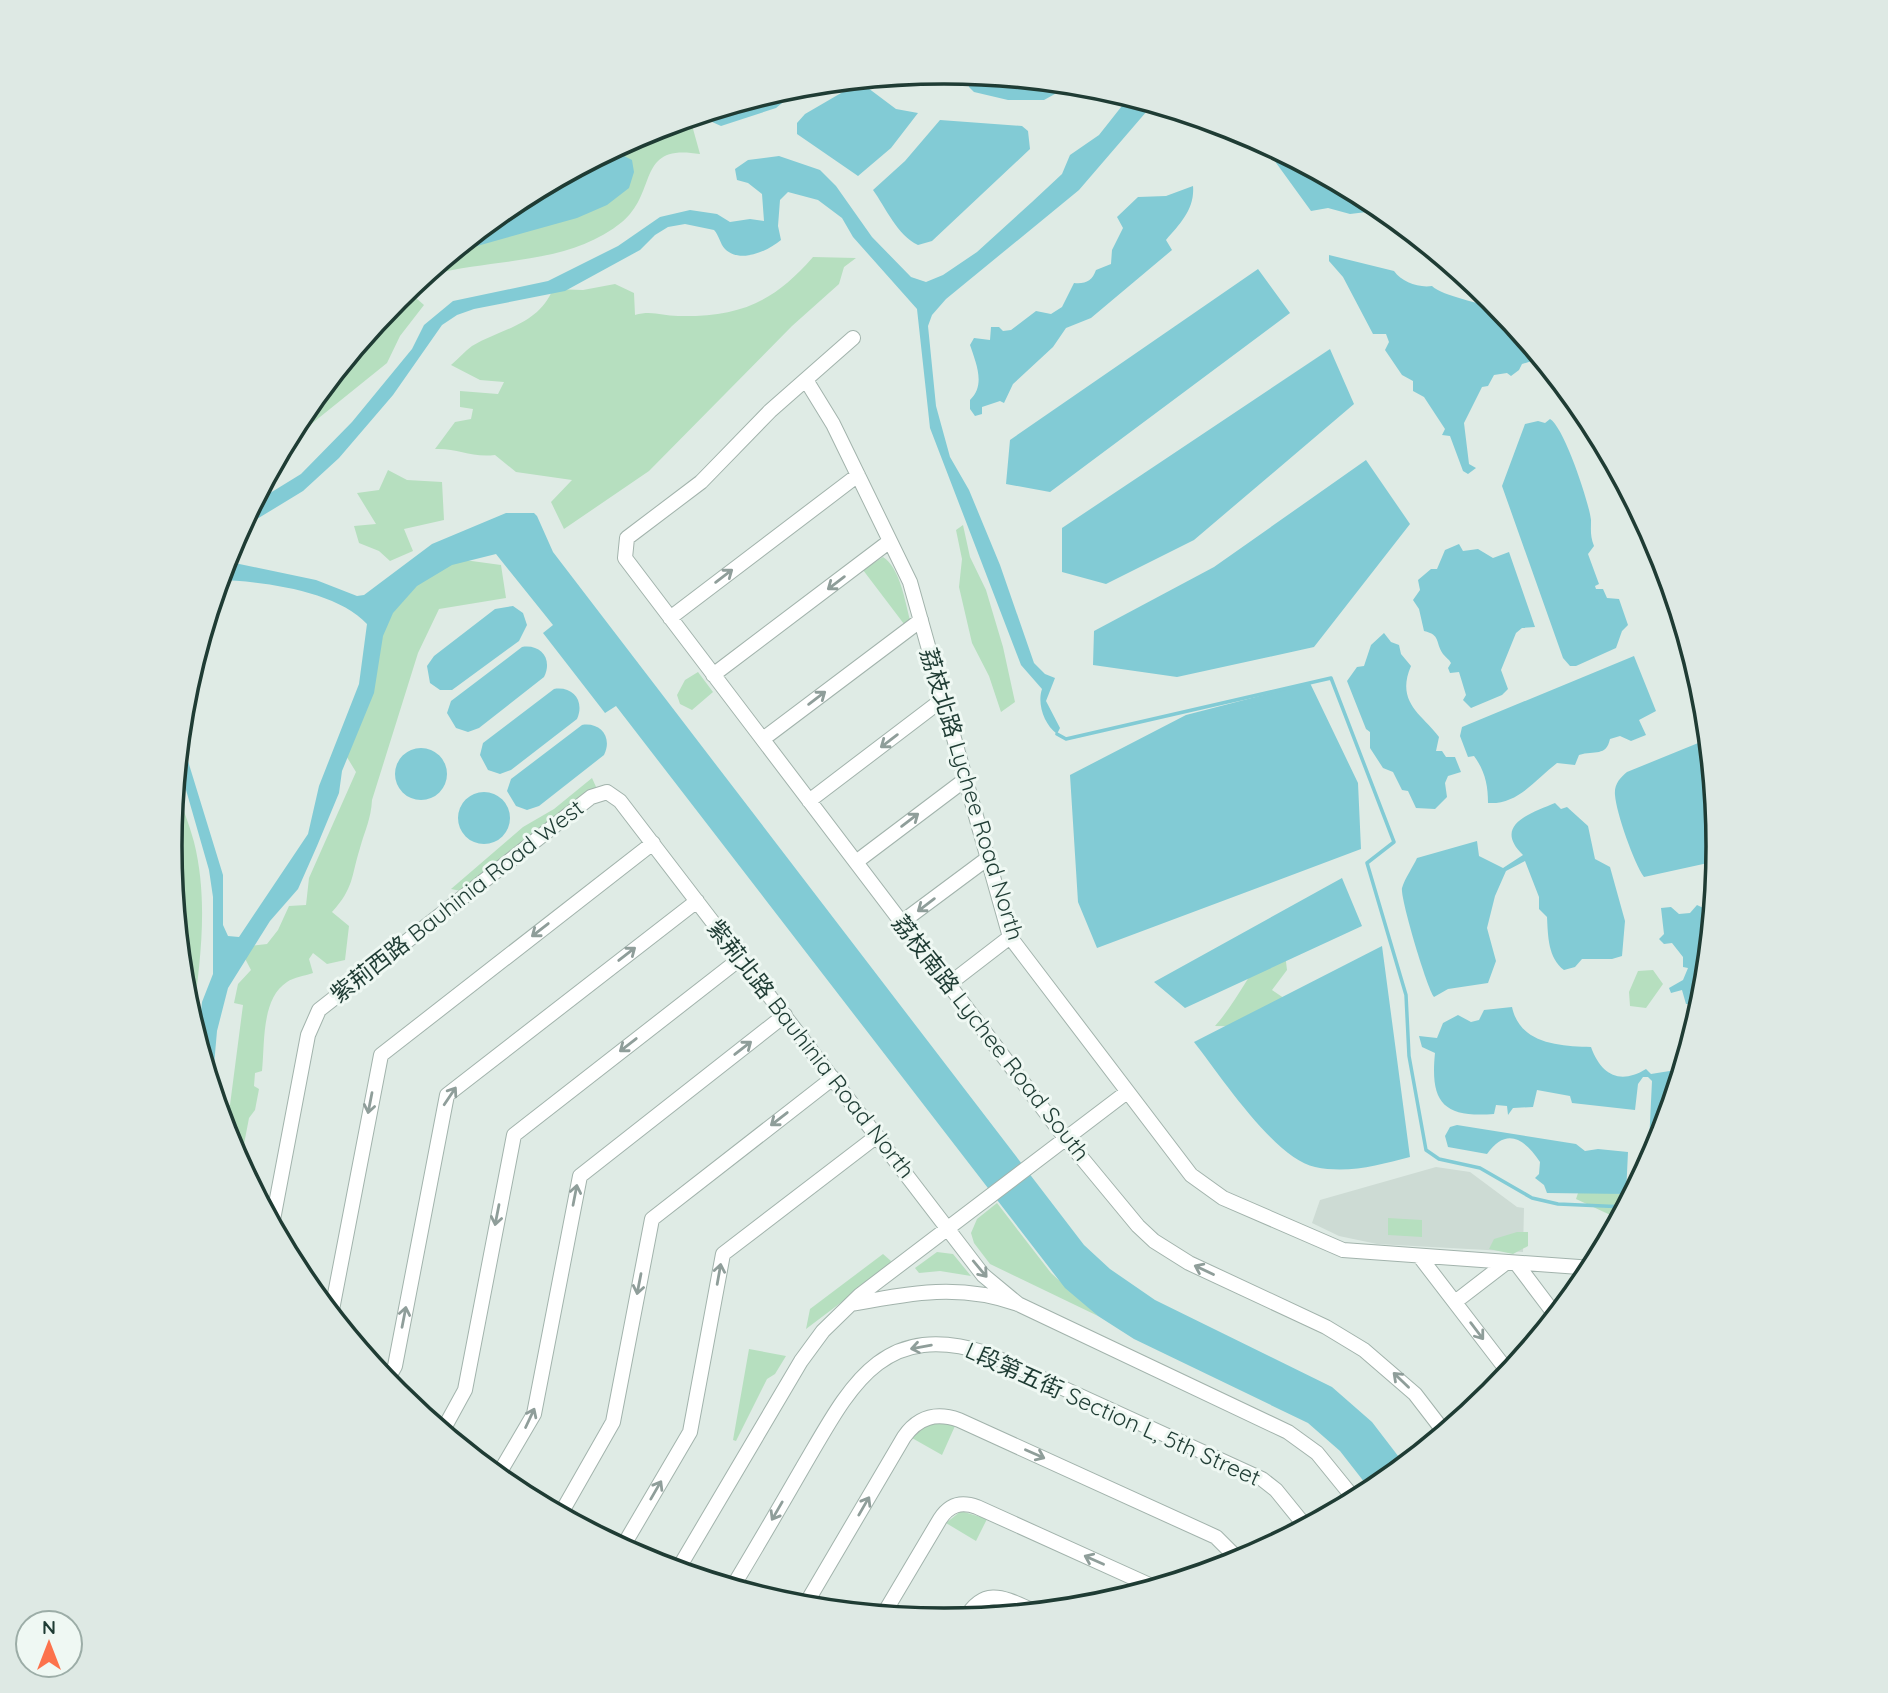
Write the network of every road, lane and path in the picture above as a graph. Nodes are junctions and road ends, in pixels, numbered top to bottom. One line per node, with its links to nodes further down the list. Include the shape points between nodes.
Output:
1 (853, 338): 2 (street)
2 (806, 380): 3 (street, 荔枝北路 Lychee Road North); 5 (street, 荔枝南路 Lychee Road South, via 701,482 627,538 627,563)
3 (858, 475): 4 (street, 荔枝北路 Lychee Road North); 5 (street, one-way to 3)
4 (890, 541): 6 (street, 荔枝北路 Lychee Road North, via 910,582); 7 (street, one-way to 7)
5 (670, 618): 7 (street, 荔枝南路 Lychee Road South)
6 (921, 620): 8 (street, 荔枝北路 Lychee Road North); 9 (street, one-way to 6)
7 (713, 675): 9 (street, 荔枝南路 Lychee Road South)
8 (943, 699): 10 (street, 荔枝北路 Lychee Road North); 12 (street, one-way to 12)
9 (763, 740): 12 (street, 荔枝南路 Lychee Road South)
10 (966, 779): 14 (street, 荔枝北路 Lychee Road North); 15 (street, one-way to 10)
11 (607, 792): 13 (street, 紫荊北路 Bauhinia Road North, via 617,797); 26 (street, 紫荊西路 Bauhinia Road West, via 592,797 319,1010 309,1028)
12 (809, 800): 15 (street, 荔枝南路 Lychee Road South)
13 (653, 843): 16 (street, 紫荊北路 Bauhinia Road North); 32 (street, one-way to 32, via 381,1055)
14 (988, 858): 17 (street, one-way to 17); 18 (street, 荔枝北路 Lychee Road North)
15 (856, 862): 17 (street, 荔枝南路 Lychee Road South)
16 (697, 901): 19 (street, 紫荊北路 Bauhinia Road North); 37 (street, one-way to 16, via 447,1095)
17 (902, 922): 20 (street, 荔枝南路 Lychee Road South)
18 (1010, 937): 20 (street); 23 (street, 荔枝北路 Lychee Road North)
19 (741, 958): 21 (street, 紫荊北路 Bauhinia Road North); 38 (street, one-way to 38, via 514,1135 465,1390)
20 (949, 984): 25 (street, 荔枝南路 Lychee Road South)
21 (785, 1016): 22 (street, 紫荊北路 Bauhinia Road North); 40 (street, one-way to 21, via 534,1414 580,1176)
22 (833, 1078): 24 (street, 紫荊北路 Bauhinia Road North); 42 (street, one-way to 42, via 652,1219 613,1422)
23 (1127, 1092): 25 (street); 28 (street, 荔枝北路 Lychee Road North, via 1191,1175 1223,1198 1331,1247)
24 (877, 1136): 27 (street, 紫荊北路 Bauhinia Road North); 44 (street, one-way to 24, via 690,1432 723,1254)
25 (1066, 1139): 27 (street); 39 (street, 荔枝南路 Lychee Road South, one-way to 25, via 1399,1377 1355,1343 1189,1263 1154,1241)
26 (275, 1211)
27 (948, 1228): 33 (street); 34 (street, 紫荊北路 Bauhinia Road North, one-way to 34, via 983,1275)
28 (1420, 1257): 29 (street, 荔枝北路 Lychee Road North); 31 (street)
29 (1511, 1263): 30 (street, 荔枝北路 Lychee Road North); 31 (street); 35 (street)
30 (1580, 1267)
31 (1455, 1302): 36 (street, one-way to 36)
32 (333, 1303)
33 (849, 1304): 34 (street, via 952,1289 986,1293); 46 (street, via 801,1361)
34 (1018, 1304): 41 (street, via 1288,1432 1317,1453)
35 (1550, 1309)
36 (1503, 1365)
37 (392, 1372)
38 (446, 1424)
39 (1440, 1426)
40 (503, 1467)
41 (1349, 1492)
42 (564, 1508)
43 (1300, 1520): 47 (street, L段第五街 Section L, 5th Street, one-way to 47, via 1262,1479 986,1353 942,1344 920,1346 878,1362 846,1394)
44 (627, 1539)
45 (1232, 1553): 49 (street, one-way to 45, via 904,1437 934,1415 959,1420 1216,1536)
46 (682, 1562)
47 (737, 1580)
48 (1143, 1582): 51 (street, one-way to 51, via 977,1507 960,1504 940,1519)
49 (810, 1596)
50 (1019, 1605): 52 (street, via 989,1597)
51 (888, 1606)
52 (972, 1608)

